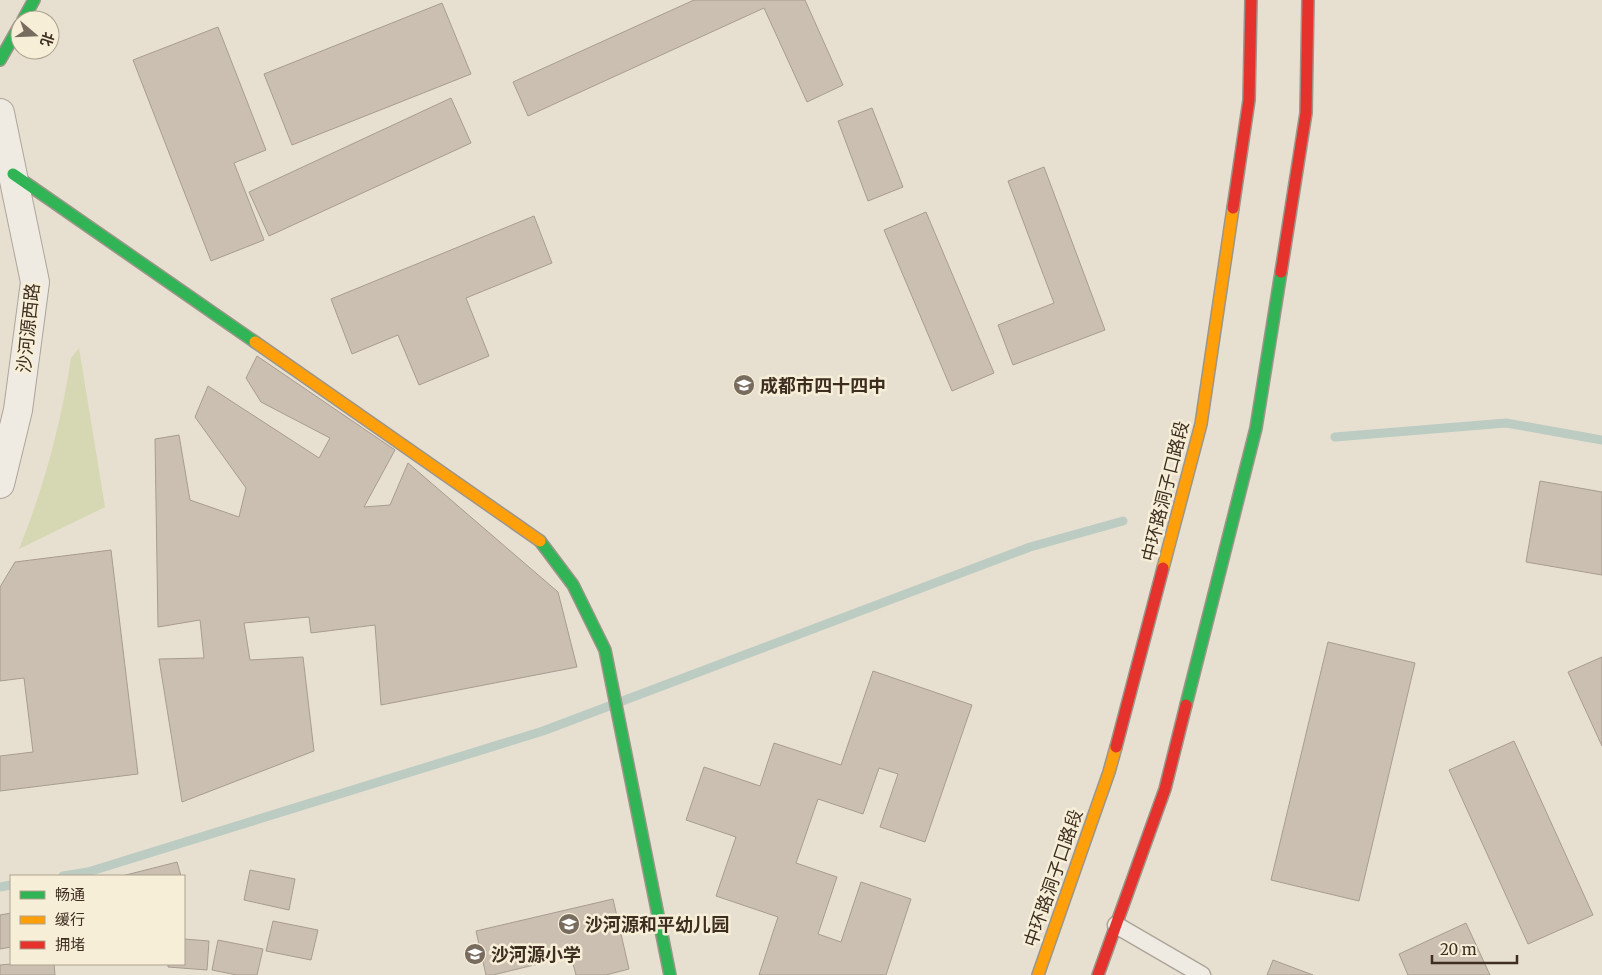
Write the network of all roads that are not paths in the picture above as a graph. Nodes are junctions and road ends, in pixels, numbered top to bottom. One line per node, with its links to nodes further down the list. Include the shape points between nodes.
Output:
1 (1251, 0): 10 (main road, 中环路洞子口路段, via 1249,100 1201,424 1109,772)
2 (1308, 0): 8 (main road, via 1306,113 1256,428 1165,789)
3 (10, 42): 4 (main road)
4 (0, 60)
5 (0, 113): 6 (street, 沙河源西路)
6 (13, 174): 7 (street, 沙河源西路, via 35,282 18,410); 9 (main road, via 539,539 573,585 605,650)
7 (0, 484)
8 (1116, 925): 11 (main road); 12 (lane)
9 (670, 975)
10 (1038, 975)
11 (1098, 975)
12 (1202, 975)

